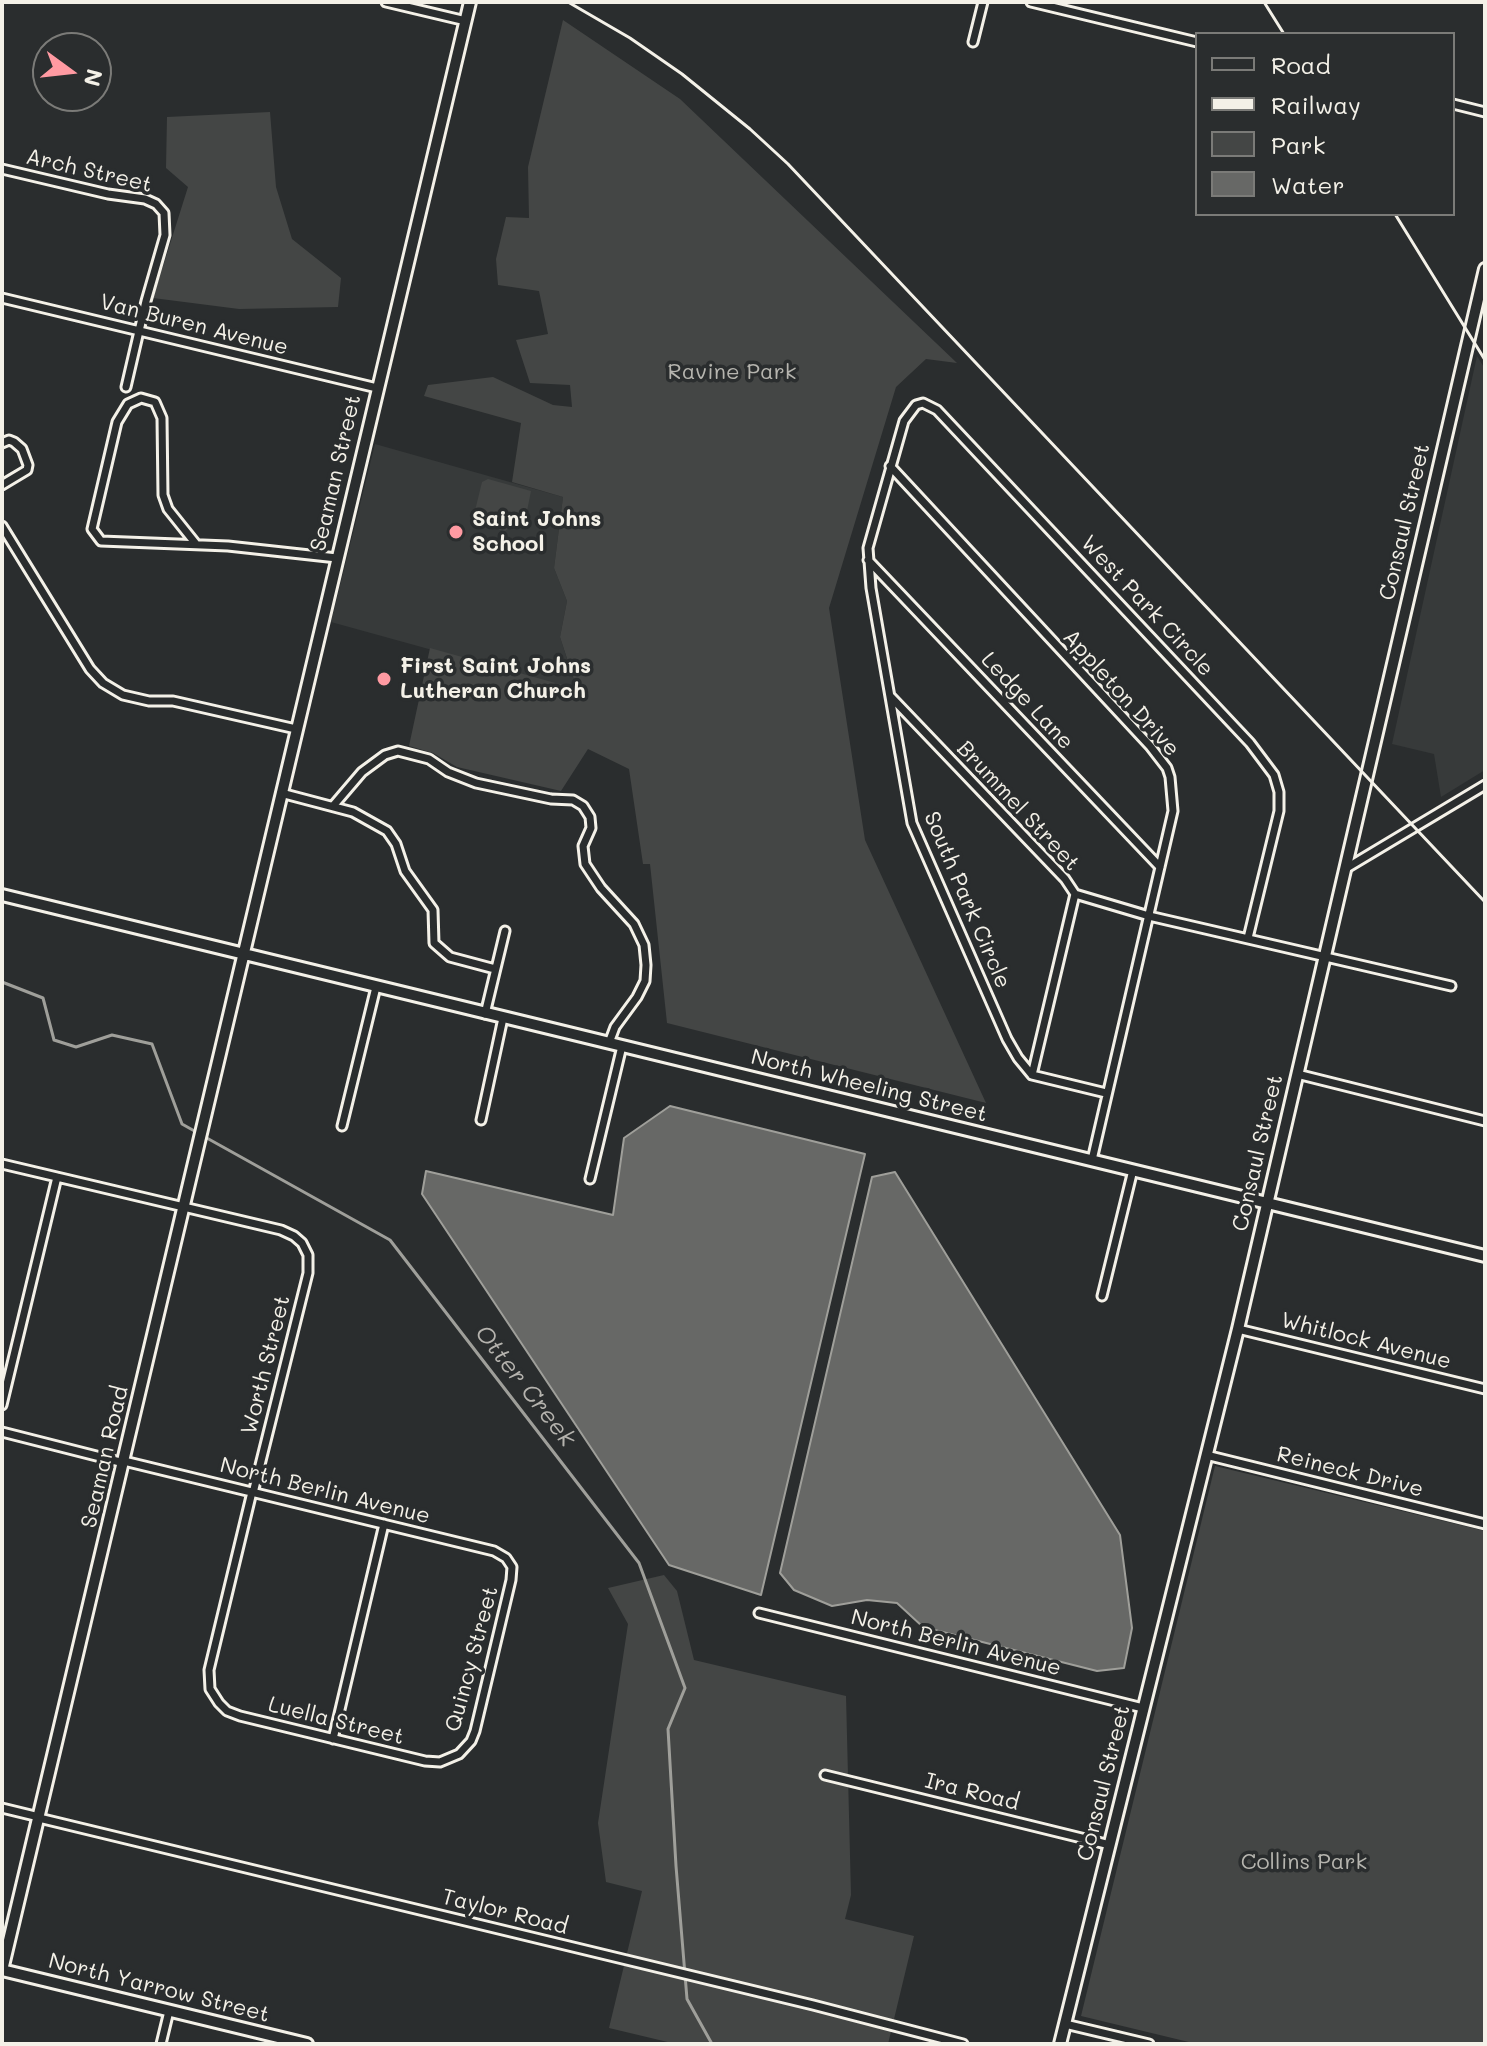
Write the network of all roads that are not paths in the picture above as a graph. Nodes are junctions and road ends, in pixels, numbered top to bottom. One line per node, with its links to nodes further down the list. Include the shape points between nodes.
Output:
1 (386, 2): 5 (street)
2 (470, 2): 5 (street, Seaman Street)
3 (983, 2): 6 (street)
4 (1031, 2): 7 (street)
5 (466, 21): 16 (street, Seaman Street)
6 (973, 42)
7 (1195, 42)
8 (1455, 104): 9 (street)
9 (1485, 112)
10 (2, 169): 14 (street, Arch Street, via 145,199 164,213 165,235)
11 (1485, 269): 12 (street, Consaul Street)
12 (1482, 294): 30 (street, Consaul Street)
13 (2, 298): 14 (street, Van Buren Avenue)
14 (140, 331): 15 (street); 16 (street, Van Buren Avenue)
15 (126, 387)
16 (377, 388): 22 (street, Seaman Street)
17 (2, 443): 19 (street, via 14,442 28,465)
18 (890, 466): 23 (street, South Park Circle, via 869,538); 29 (street, Appleton Drive, via 1167,768 1174,799); 35 (street, West Park Circle, via 909,411 923,403 937,410 1250,743 1274,775 1279,811)
19 (2, 485)
20 (2, 526): 25 (street, via 103,683 123,695)
21 (196, 544): 21 (street, via 112,543 93,532 117,422 128,404 141,398 155,402 162,418 163,495 168,509); 22 (street)
22 (337, 558): 25 (street, Seaman Street)
23 (868, 560): 24 (street, South Park Circle); 29 (street, Ledge Lane)
24 (890, 696): 31 (street, Brummel Street); 46 (street, South Park Circle, via 912,823 1007,1039)
25 (296, 729): 27 (street, Seaman Street)
26 (1485, 785): 30 (street)
27 (281, 793): 28 (street); 36 (street, Seaman Street)
28 (333, 806): 38 (street, via 387,831 405,871 433,910 434,943 442,952); 43 (street, via 362,772 398,751 429,759 476,783 583,806 591,828 583,846 585,864 634,924 644,945 645,981)
29 (1160, 867): 33 (street, Appleton Drive)
30 (1345, 869): 37 (street, Consaul Street)
31 (1075, 894): 33 (street, Brummel Street); 46 (street)
32 (2, 895): 36 (street, North Wheeling Street)
33 (1149, 916): 35 (street, Brummel Street); 47 (street, Appleton Drive)
34 (505, 931): 38 (street)
35 (1248, 938): 37 (street, Brummel Street)
36 (244, 953): 40 (street, North Wheeling Street); 57 (street, Seaman Road)
37 (1324, 956): 39 (street, Brummel Street); 45 (street, Consaul Street)
38 (495, 969): 41 (street)
39 (1451, 986)
40 (376, 987): 41 (street, North Wheeling Street); 50 (street)
41 (485, 1014): 42 (street, North Wheeling Street)
42 (503, 1018): 43 (street, North Wheeling Street); 48 (street)
43 (609, 1043): 44 (street, North Wheeling Street)
44 (622, 1046): 51 (street, North Wheeling Street); 55 (street)
45 (1297, 1074): 49 (street); 56 (street, Consaul Street)
46 (1032, 1075): 47 (street)
47 (1106, 1093): 51 (street, Appleton Drive)
48 (481, 1120)
49 (1485, 1121)
50 (342, 1126)
51 (1092, 1160): 53 (street, North Wheeling Street)
52 (2, 1164): 54 (street)
53 (1133, 1170): 56 (street, North Wheeling Street); 59 (street)
54 (57, 1177): 57 (street); 62 (street)
55 (590, 1179)
56 (1267, 1203): 58 (street, North Wheeling Street); 60 (street, Consaul Street)
57 (184, 1207): 65 (street, Seaman Road); 66 (street, Worth Street, via 281,1230 305,1247 308,1273)
58 (1485, 1256)
59 (1102, 1296)
60 (1238, 1329): 61 (street, Whitlock Avenue); 64 (street, Consaul Street)
61 (1485, 1389)
62 (2, 1405)
63 (2, 1432): 65 (street, North Berlin Avenue)
64 (1206, 1455): 68 (street, Reineck Drive); 72 (street, Consaul Street)
65 (124, 1462): 66 (street, North Berlin Avenue); 77 (street, Seaman Road)
66 (253, 1492): 67 (street, North Berlin Avenue); 71 (street, Worth Street, via 209,1670)
67 (384, 1524): 69 (street, North Berlin Avenue, via 497,1552); 73 (street)
68 (1485, 1524)
69 (511, 1565): 74 (street, Quincy Street, via 475,1731)
70 (759, 1613): 72 (street, North Berlin Avenue)
71 (215, 1699): 73 (street, Luella Street, via 236,1715)
72 (1143, 1708): 78 (street, Consaul Street)
73 (333, 1739): 74 (street, Luella Street, via 425,1761)
74 (454, 1757)
75 (825, 1775): 78 (street, Ira Road)
76 (2, 1808): 77 (street, Taylor Road)
77 (39, 1817): 79 (street, Seaman Road); 84 (street, Taylor Road)
78 (1110, 1845): 81 (street, Consaul Street)
79 (2, 1970): 80 (street, North Yarrow Street)
80 (169, 2011): 82 (street); 83 (street, North Yarrow Street)
81 (1065, 2024): 85 (street, Consaul Street); 86 (street)
82 (161, 2044)
83 (307, 2044)
84 (963, 2044)
85 (1060, 2044)
86 (1149, 2044)

